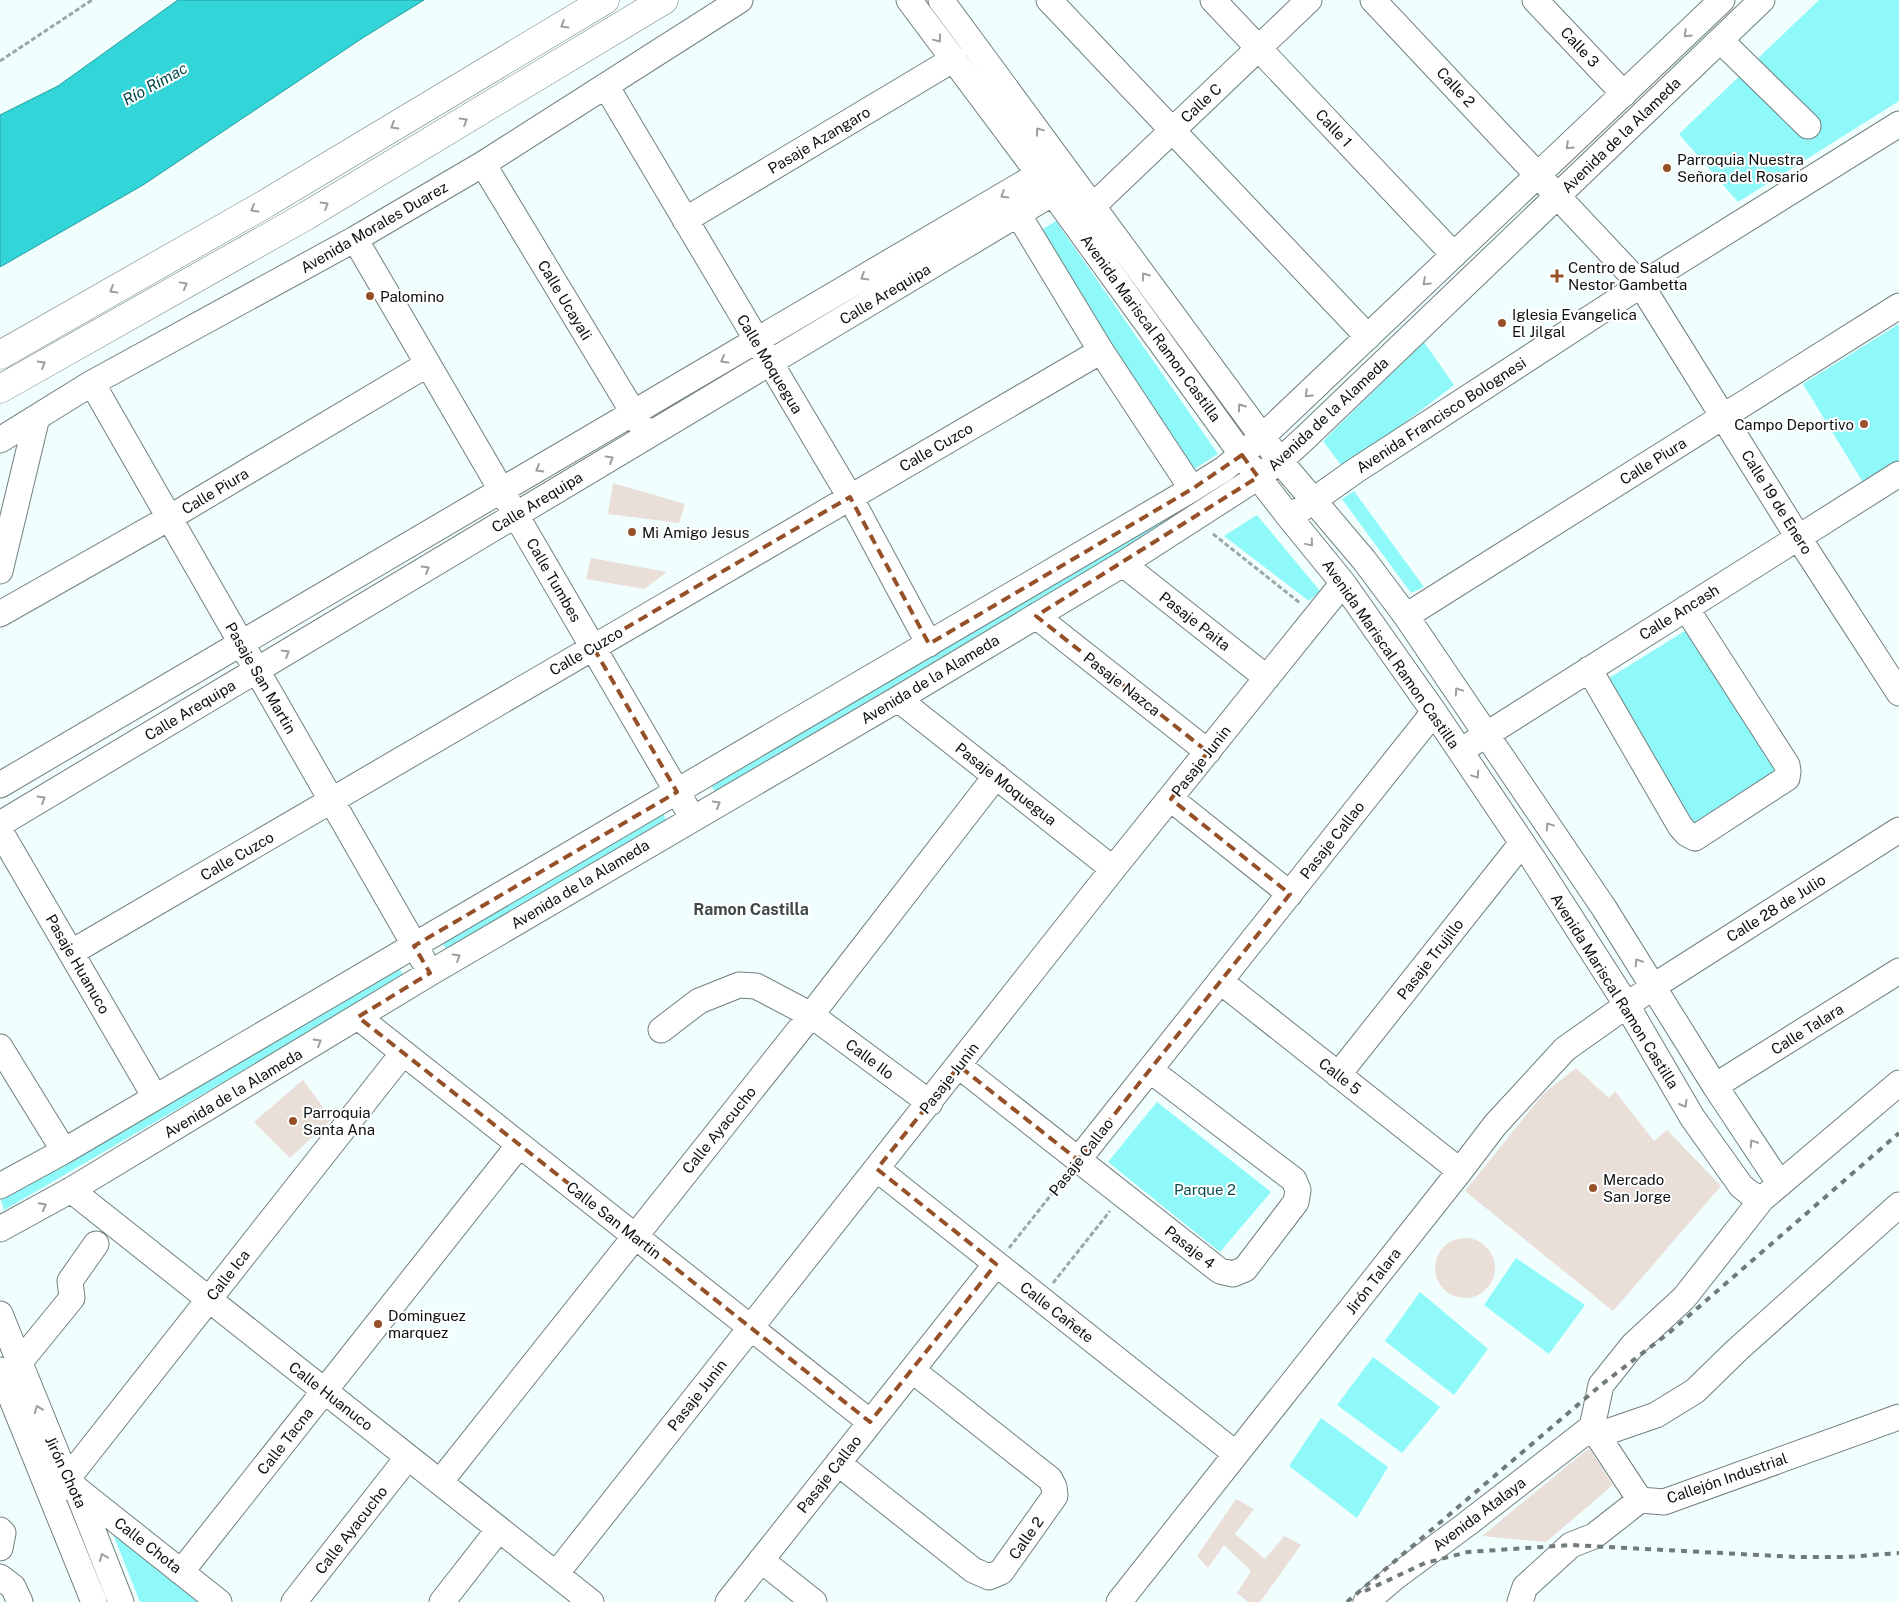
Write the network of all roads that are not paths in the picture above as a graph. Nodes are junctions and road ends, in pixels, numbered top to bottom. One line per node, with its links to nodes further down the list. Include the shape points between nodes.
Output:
1 (606, 0): 36 (highway, one-way to 36, via 265,204)
2 (664, 0): 40 (highway, one-way to 2, via 306,216)
3 (740, 0): 16 (street, Avenida Morales Duarez)
4 (909, 0): 15 (street, Avenida Mariscal Ramon Castilla, one-way to 15)
5 (941, 0): 22 (street, Avenida Mariscal Ramon Castilla, one-way to 5)
6 (1048, 0): 19 (street)
7 (1213, 0): 14 (street, Calle 1)
8 (1309, 0): 14 (street, Calle C)
9 (1373, 0): 23 (street, Calle 2)
10 (1536, 0): 17 (street, Calle 3)
11 (1762, 0): 13 (street, Avenida de la Alameda)
12 (1708, 4): 17 (street, Avenida de la Alameda, one-way to 17)
13 (1720, 40): 18 (street); 25 (street, Avenida de la Alameda)
14 (1258, 48): 19 (street, Calle C); 30 (street, Calle 1)
15 (954, 59): 24 (street, Avenida Mariscal Ramon Castilla); 28 (street, Pasaje Azangaro)
16 (606, 86): 21 (street, Avenida Morales Duarez); 28 (street, Calle Moquegua)
17 (1624, 94): 23 (street, Avenida de la Alameda, one-way to 23)
18 (1808, 126)
19 (1172, 130): 26 (street, Calle C); 33 (street)
20 (1896, 134): 31 (street, Avenida Francisco Bolognesi)
21 (483, 164): 29 (street, Avenida Morales Duarez); 41 (street, Calle Ucayali)
22 (1068, 171): 24 (street, Calle Arequipa); 26 (street, Avenida Mariscal Ramon Castilla)
23 (1538, 175): 25 (street, Calle 19 de Enero); 30 (street, Avenida de la Alameda)
24 (1046, 184): 27 (street, Calle Arequipa); 34 (street, Calle Arequipa, one-way to 34); 47 (street, Avenida Mariscal Ramon Castilla)
25 (1559, 196): 31 (street, Calle 19 de Enero); 48 (street, Avenida de la Alameda)
26 (1093, 206): 45 (street, Avenida Mariscal Ramon Castilla, one-way to 26)
27 (1018, 214): 35 (street); 37 (street, Calle Arequipa)
28 (685, 220): 34 (street, Calle Moquegua)
29 (355, 238): 38 (street, Calle Tumbes); 39 (street, Avenida Morales Duarez)
30 (1454, 255): 33 (street, Avenida de la Alameda, one-way to 33)
31 (1641, 284): 43 (street, Calle 19 de Enero); 54 (street, Avenida Francisco Bolognesi)
32 (1899, 306): 43 (street, Calle Piura)
33 (1368, 337): 45 (street, Avenida de la Alameda, one-way to 45)
34 (757, 341): 37 (street, Calle Moquegua); 41 (street, Calle Arequipa, one-way to 41)
35 (1101, 350): 51 (street); 53 (street, Calle Cuzco)
36 (0, 355)
37 (770, 363): 44 (street, Calle Arequipa); 53 (street, Calle Moquegua)
38 (428, 364): 52 (street, Calle Tumbes); 56 (street, Calle Piura)
39 (92, 384): 42 (street, Avenida Morales Duarez); 56 (street, Pasaje San Martin)
40 (0, 389)
41 (633, 413): 44 (street, Calle Ucayali); 52 (street, Calle Arequipa, one-way to 52)
42 (37, 417): 46 (street, Avenida Morales Duarez); 60 (street)
43 (1723, 417): 58 (street, Calle 19 de Enero); 65 (street, Calle Piura)
44 (647, 437): 55 (street, Calle Arequipa, one-way to 44)
45 (1262, 437): 47 (street, Avenida de la Alameda); 48 (street, Avenida Mariscal Ramon Castilla)
46 (0, 440)
47 (1242, 455): 50 (street, Avenida Mariscal Ramon Castilla); 51 (street, Avenida de la Alameda)
48 (1280, 461): 50 (street, Avenida de la Alameda); 54 (street, Avenida Mariscal Ramon Castilla)
49 (1899, 474): 58 (street, Calle Ancash)
50 (1258, 477): 57 (street, Avenida Mariscal Ramon Castilla); 59 (street, Avenida de la Alameda)
51 (1192, 489): 67 (street, Avenida de la Alameda)
52 (502, 490): 55 (street, Calle Tumbes); 66 (street, Calle Arequipa)
53 (850, 498): 67 (street, Calle Moquegua); 68 (street, Calle Cuzco)
54 (1312, 500): 57 (street, Avenida Francisco Bolognesi); 65 (street, Avenida Mariscal Ramon Castilla, via 1364,560)
55 (516, 515): 68 (street, Calle Tumbes); 70 (street, Calle Arequipa, one-way to 55)
56 (169, 518): 63 (street, Calle Piura); 66 (street, Pasaje San Martin)
57 (1290, 518): 61 (street, Avenida Mariscal Ramon Castilla, one-way to 61)
58 (1798, 537): 62 (street, Calle Ancash); 72 (street, Calle 19 de Enero)
59 (1123, 564): 64 (street, Avenida de la Alameda); 71 (street, Pasaje Paita)
60 (0, 571)
61 (1343, 583): 71 (street, Pasaje Junin); 74 (street, Avenida Mariscal Ramon Castilla)
62 (1686, 608): 69 (street, Calle Ancash); 69 (street, via 1787,765 1788,772 1787,778 1695,838 1680,826)
63 (0, 614)
64 (1036, 616): 73 (street, Avenida de la Alameda); 77 (street, Pasaje Nazca)
65 (1406, 616): 75 (street, Avenida Mariscal Ramon Castilla, one-way to 65)
66 (241, 644): 70 (street, Pasaje San Martin); 79 (street, Calle Arequipa)
67 (929, 644): 80 (street, Avenida de la Alameda)
68 (593, 648): 80 (street, Calle Tumbes); 82 (street, Calle Cuzco)
69 (1589, 669): 75 (street, Calle Ancash)
70 (256, 670): 82 (street, Pasaje San Martin); 84 (street, Calle Arequipa, one-way to 70)
71 (1267, 678): 77 (street, Pasaje Junin)
72 (1899, 693)
73 (898, 699): 78 (street, Pasaje Moquegua); 83 (street, Avenida de la Alameda, one-way to 73)
74 (1434, 712): 76 (street, Avenida Mariscal Ramon Castilla); 89 (street, Pasaje Callao)
75 (1487, 734): 76 (street, Calle Ancash); 95 (street, Avenida Mariscal Ramon Castilla, one-way to 75)
76 (1460, 751): 87 (street, Avenida Mariscal Ramon Castilla, one-way to 87)
77 (1208, 752): 81 (street, Pasaje Junin)
78 (996, 776): 88 (street, Pasaje Moquegua); 97 (street, Calle Ayacucho)
79 (0, 785)
80 (677, 792): 83 (street, Calle Tumbes); 90 (street, Avenida de la Alameda)
81 (1170, 799): 88 (street, Pasaje Junin); 89 (street)
82 (331, 801): 90 (street, Pasaje San Martin); 91 (street, Calle Cuzco)
83 (693, 818): 93 (street, Avenida de la Alameda, one-way to 83)
84 (0, 824)
85 (1899, 830): 95 (street, Calle 28 de Julio)
86 (0, 831): 91 (street, Pasaje Huanuco)
87 (1522, 843): 96 (street, Avenida Mariscal Ramon Castilla); 104 (street, Pasaje Trujillo)
88 (1113, 869): 102 (street, Pasaje Junin)
89 (1290, 894): 94 (street, Pasaje Callao)
90 (414, 946): 93 (street, Pasaje San Martin); 107 (street, Avenida de la Alameda)
91 (72, 952): 107 (street, Pasaje Huanuco)
92 (1899, 971): 106 (street, Calle Talara)
93 (430, 973): 98 (street, Avenida de la Alameda)
94 (1220, 981): 103 (street, Pasaje Callao); 104 (street, Calle 5)
95 (1654, 986): 96 (street, Jirón Talara); 106 (street, Avenida Mariscal Ramon Castilla)
96 (1626, 1004): 113 (street, Jirón Talara, via 1564,1049 1495,1125); 116 (street, Avenida Mariscal Ramon Castilla, one-way to 116, via 1692,1117 1741,1186 1751,1194)
97 (811, 1015): 99 (street, Calle Ilo, via 756,986 739,985 699,1001); 108 (street, Calle Ilo); 119 (street, Calle Ayacucho)
98 (358, 1018): 101 (street, Calle San Martin); 115 (street, Avenida de la Alameda, one-way to 98)
99 (661, 1030)
100 (0, 1047): 110 (street)
101 (403, 1053): 109 (street, Calle San Martin); 122 (street, Calle Ica)
102 (959, 1066): 108 (street, Pasaje Junin); 111 (street, Pasaje 4)
103 (1150, 1070): 111 (street, Pasaje Callao); 111 (street, Pasaje 4, via 1294,1180 1298,1190 1296,1202 1245,1269 1233,1274 1220,1271)
104 (1338, 1074): 113 (street, Calle 5)
105 (1899, 1083): 116 (street)
106 (1715, 1086): 116 (street, Avenida Mariscal Ramon Castilla, one-way to 106)
107 (155, 1097): 110 (street, Avenida de la Alameda)
108 (930, 1103): 112 (street, Pasaje Junin)
109 (519, 1145): 119 (street, Calle San Martin); 127 (street, Calle Tacna)
110 (64, 1151): 114 (street, Avenida de la Alameda)
111 (1078, 1160)
112 (877, 1170): 121 (street, Calle Cañete); 124 (street, Pasaje Junin)
113 (1460, 1171): 131 (street, Jirón Talara)
114 (0, 1186)
115 (72, 1190): 118 (street, Avenida de la Alameda, one-way to 115); 122 (street, Calle Huanuco)
116 (1771, 1192): 130 (street, via 1684,1298 1632,1345 1601,1385)
117 (1899, 1205): 130 (street, Avenida Atalaya, via 1695,1391 1656,1415)
118 (0, 1229)
119 (634, 1236): 124 (street, Calle San Martin); 134 (street, Calle Ayacucho)
120 (96, 1244): 125 (street, via 70,1281 72,1298)
121 (996, 1264): 126 (street, Pasaje Callao); 131 (street, Calle Cañete)
122 (209, 1299): 127 (street, Calle Huanuco); 135 (street, Calle Ica)
123 (0, 1314): 125 (street, Jirón Chota)
124 (750, 1328): 129 (street, Calle San Martin); 142 (street, Pasaje Junin)
125 (9, 1366): 135 (street, Jirón Chota)
126 (912, 1370): 129 (street, Pasaje Callao); 133 (street, Calle 2, via 1050,1478 1054,1486 1055,1496 1001,1572 989,1577 973,1570)
127 (325, 1391): 132 (street, Calle Huanuco); 141 (street, Calle Tacna)
128 (1899, 1418): 136 (street, Callejón Industrial, via 1664,1502)
129 (870, 1422): 133 (street, Pasaje Callao)
130 (1595, 1431): 136 (street); 154 (street, Avenida Atalaya)
131 (1236, 1454): 153 (street, Jirón Talara)
132 (408, 1457): 134 (street, Calle Huanuco); 148 (street, Calle Ayacucho)
133 (838, 1463): 140 (street, Pasaje Callao)
134 (440, 1482): 137 (street, Calle Huanuco)
135 (65, 1488): 141 (street, Calle Chota); 145 (street, Jirón Chota); 146 (street, Jirón Chota, one-way to 135)
136 (1640, 1500): 155 (street, via 1594,1536 1571,1545 1525,1587)
137 (499, 1529): 142 (street, Calle Huanuco); 149 (street)
138 (0, 1530): 139 (street, via 3,1533)
139 (0, 1548)
140 (761, 1560): 151 (street, Pasaje Callao); 152 (street)
141 (181, 1572): 147 (street, Calle Chota)
142 (556, 1574): 150 (street, Calle Huanuco)
143 (0, 1577): 144 (street)
144 (20, 1602)
145 (94, 1602)
146 (121, 1602)
147 (220, 1602)
148 (294, 1602)
149 (442, 1602)
150 (591, 1602)
151 (728, 1602)
152 (814, 1602)
153 (1119, 1602)
154 (1366, 1602)
155 (1520, 1602)

